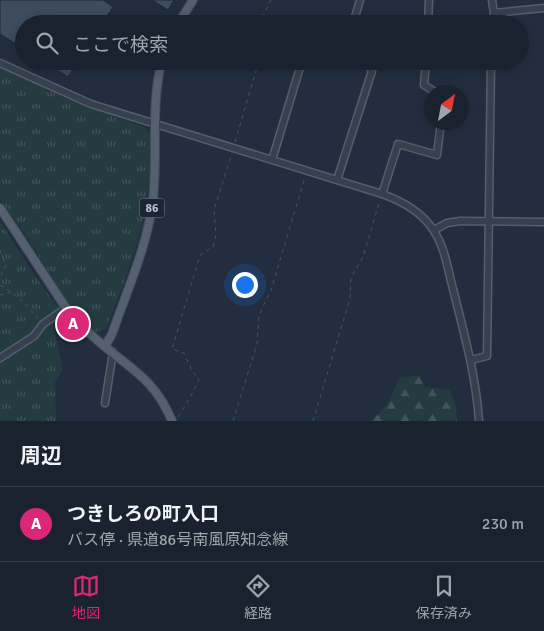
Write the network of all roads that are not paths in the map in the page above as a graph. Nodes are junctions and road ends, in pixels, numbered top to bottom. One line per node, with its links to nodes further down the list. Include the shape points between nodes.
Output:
1 (193, 0): 7 (main road)
2 (360, 0): 8 (street)
3 (430, 0): 9 (street)
4 (492, 0): 6 (street)
5 (544, 8): 6 (street)
6 (494, 13)
7 (184, 15)
8 (356, 15)
9 (429, 15)
10 (0, 63): 11 (street)
11 (15, 70)
12 (16, 70): 19 (street, via 91,104)
13 (160, 70): 19 (main road, 86)
14 (299, 70): 21 (street)
15 (371, 70): 22 (street)
16 (425, 70): 18 (street)
17 (491, 70): 25 (street)
18 (424, 85)
19 (156, 124): 21 (street); 29 (main road, 86, via 150,220 112,334)
20 (440, 130): 23 (street, via 437,155 398,144)
21 (272, 160): 22 (street)
22 (337, 180): 23 (street)
23 (382, 194): 27 (street, via 417,212)
24 (0, 208): 28 (main road)
25 (489, 221): 26 (street); 27 (street, via 447,223); 32 (street, via 487,356)
26 (544, 222)
27 (434, 230): 32 (street, via 446,260)
28 (66, 308): 29 (main road); 31 (street, via 43,324 34,336)
29 (104, 346): 30 (main road)
30 (113, 352): 33 (street); 34 (main road, via 148,383)
31 (0, 358)
32 (471, 360): 35 (street)
33 (105, 403)
34 (174, 421)
35 (479, 421)

